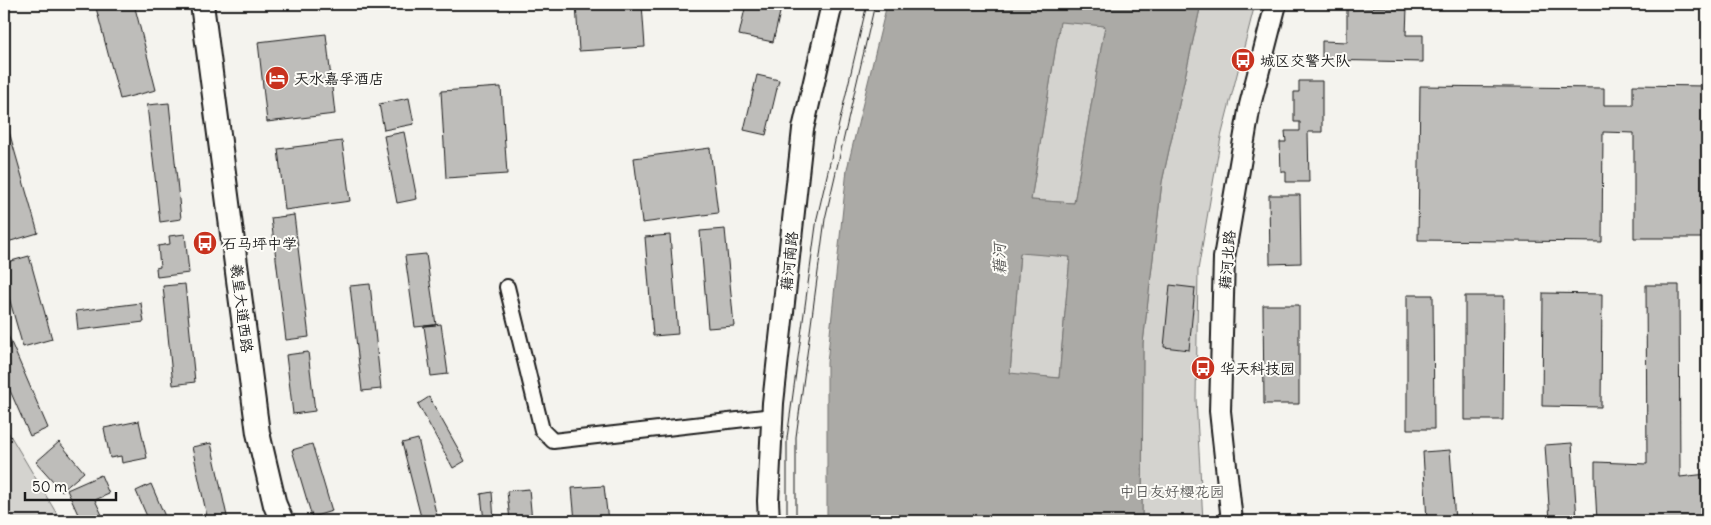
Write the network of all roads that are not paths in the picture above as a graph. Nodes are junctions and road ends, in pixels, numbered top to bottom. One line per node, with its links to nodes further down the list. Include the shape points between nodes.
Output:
1 (189, 4): 8 (main road, 羲皇大道西路, via 245,437 257,497)
2 (202, 4): 9 (main road, 羲皇大道西路, via 258,433 275,505)
3 (832, 4): 7 (main road, 藉河南路, via 802,129)
4 (1264, 4): 11 (main road, 藉河北路, via 1238,102 1212,257 1209,411)
5 (1276, 4): 12 (main road, 藉河北路, via 1250,105 1224,258 1220,411)
6 (507, 287): 7 (street, via 542,430 553,441)
7 (772, 416): 10 (main road, 藉河南路)
8 (266, 521)
9 (282, 521)
10 (769, 521)
11 (1220, 521)
12 (1232, 521)

